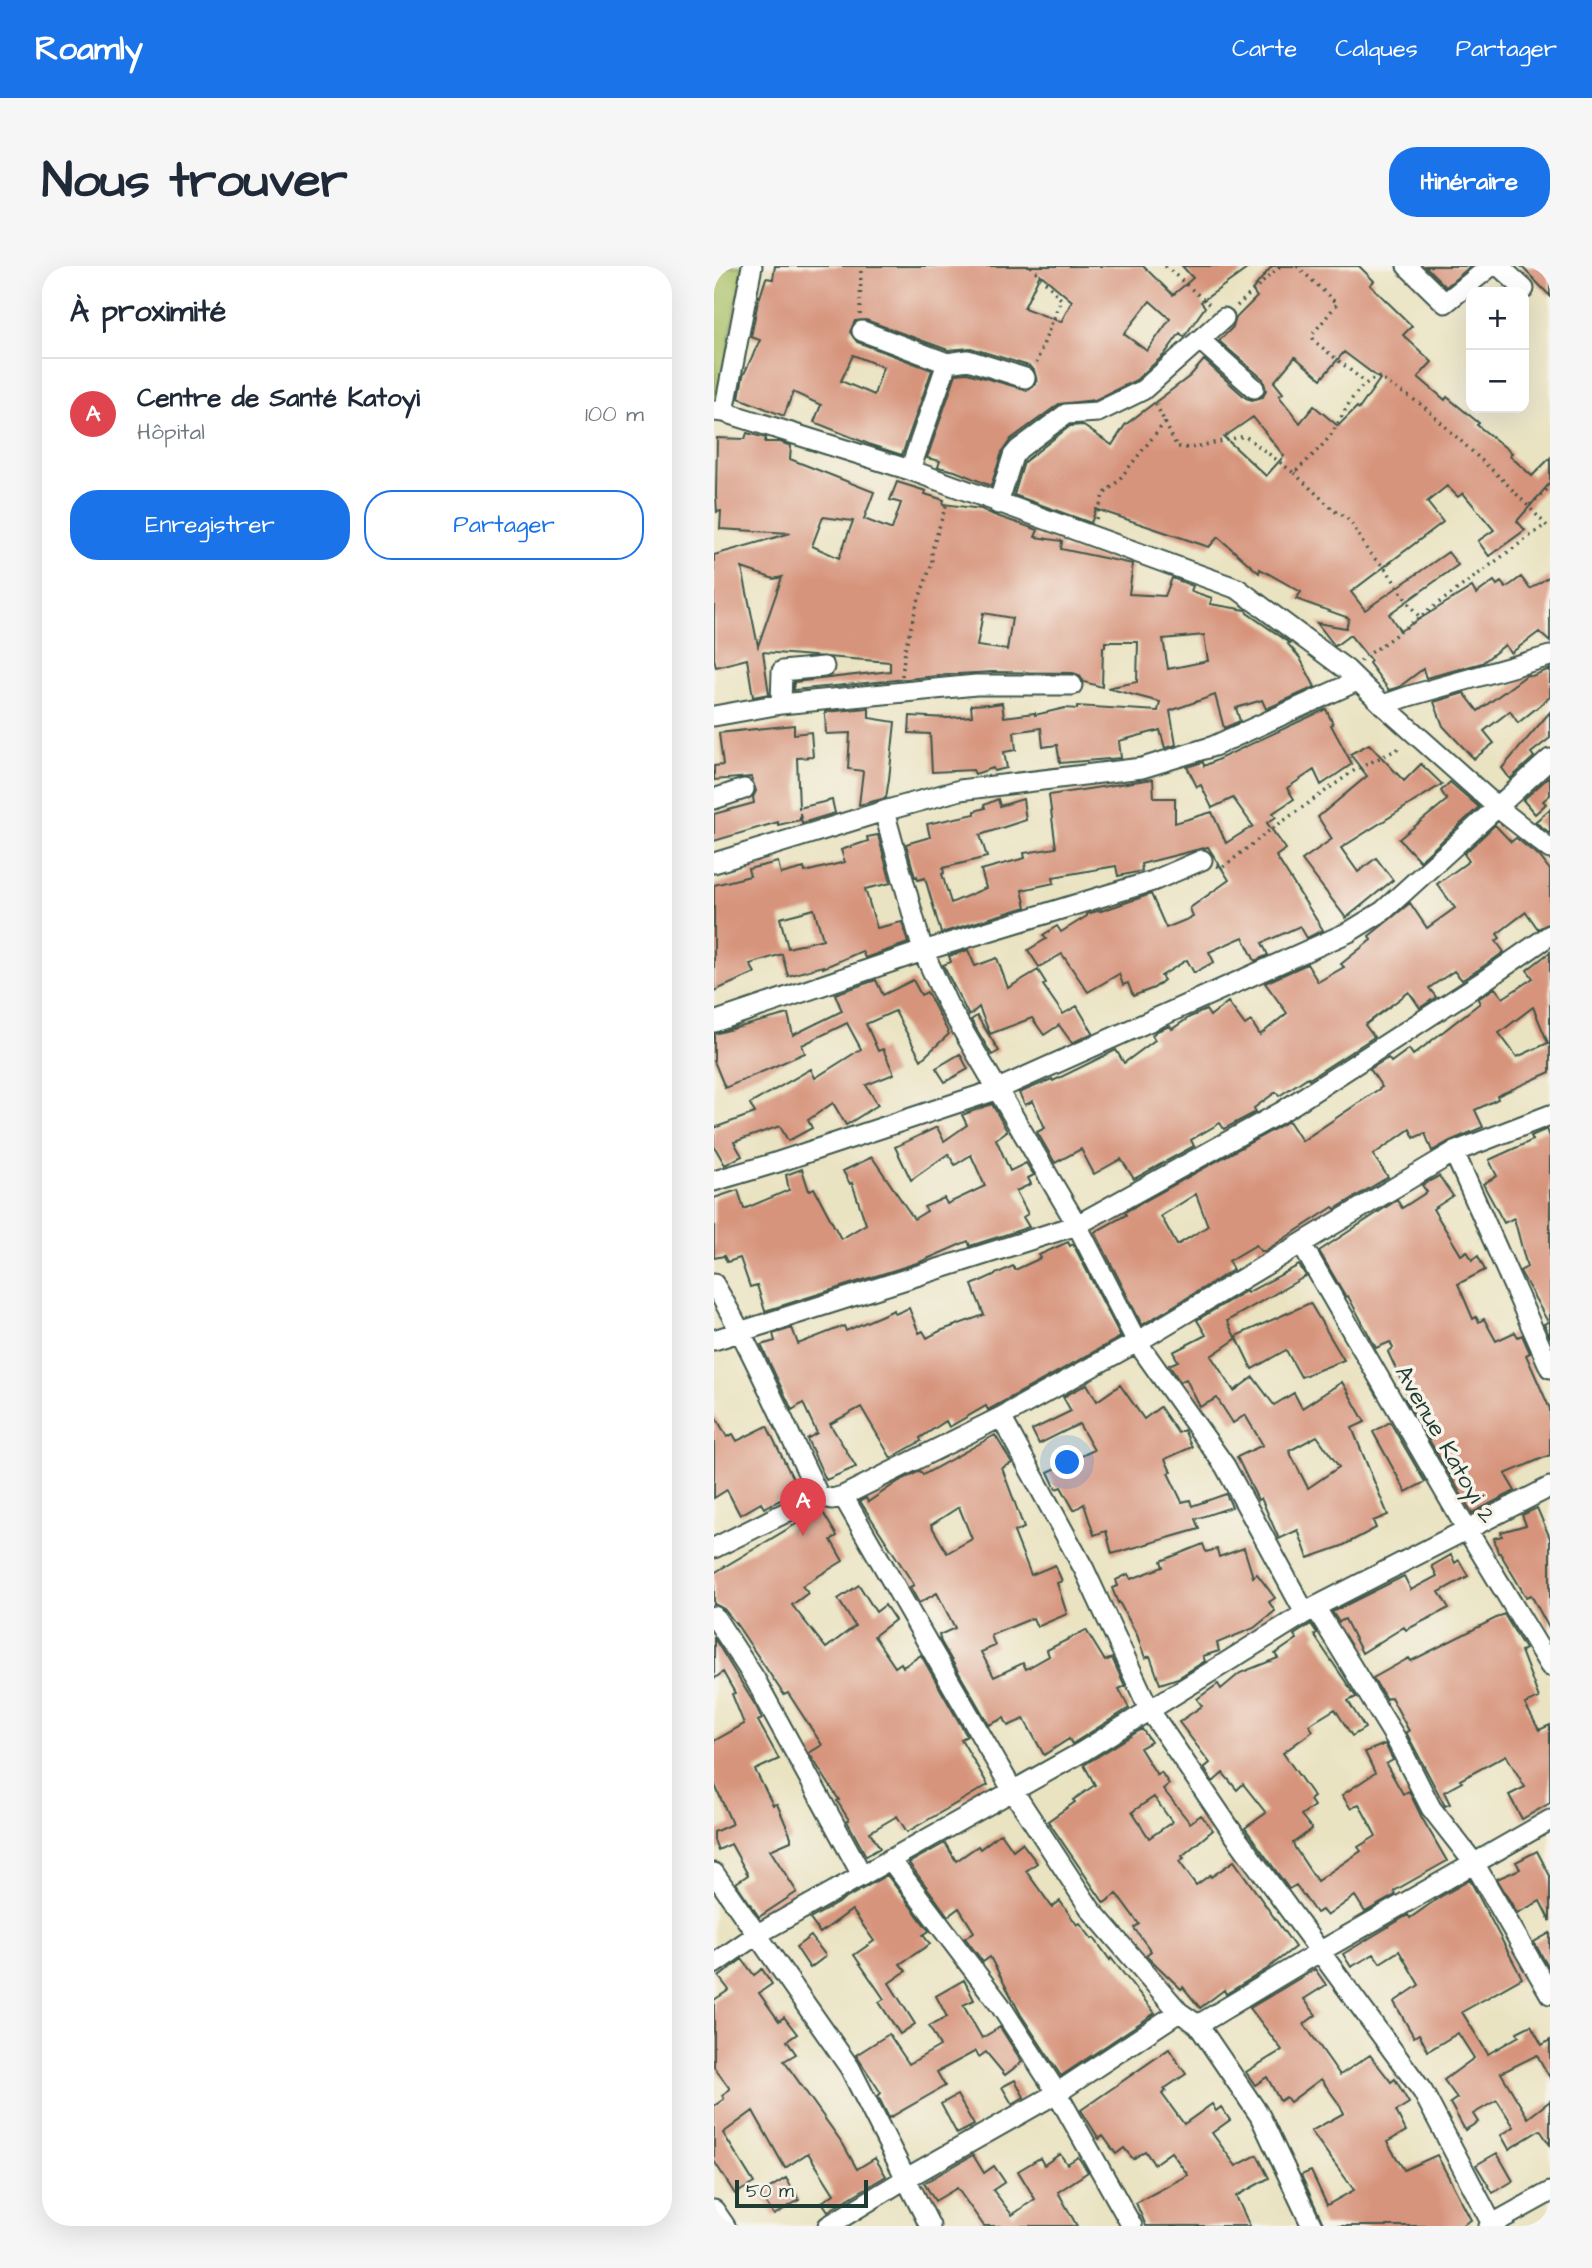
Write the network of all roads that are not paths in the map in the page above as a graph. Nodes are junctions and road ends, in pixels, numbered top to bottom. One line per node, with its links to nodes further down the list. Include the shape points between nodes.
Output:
1 (752, 266): 12 (street)
2 (1407, 266): 3 (street, via 1444,303)
3 (1491, 266)
4 (1499, 266): 5 (street)
5 (1522, 287)
6 (1224, 318): 8 (street)
7 (862, 331): 9 (street)
8 (1200, 340): 11 (street); 14 (street, via 1147,387 1098,412 1066,414 1019,449)
9 (947, 363): 10 (street, via 968,360); 13 (street)
10 (1026, 378)
11 (1254, 388)
12 (719, 411): 13 (street)
13 (910, 470): 14 (street)
14 (998, 504): 17 (street, via 1238,589)
15 (1550, 656): 20 (street)
16 (824, 667): 19 (street, via 782,671)
17 (1352, 675): 20 (street); 26 (street, via 1209,748 1142,768 960,790)
18 (1072, 685): 19 (street, via 976,685)
19 (781, 705): 21 (street)
20 (1382, 705): 25 (street)
21 (714, 716)
22 (1550, 760): 25 (street)
23 (744, 789): 24 (street)
24 (714, 799)
25 (1497, 807): 27 (street); 33 (street, via 1383,911 1349,932)
26 (884, 811): 29 (street); 31 (street)
27 (1550, 849)
28 (1202, 860): 31 (street, via 1153,881)
29 (714, 863)
30 (1550, 934): 37 (street, via 1283,1111)
31 (923, 951): 32 (street); 33 (street)
32 (714, 1022)
33 (996, 1090): 36 (street); 37 (street)
34 (1550, 1115): 35 (street)
35 (1454, 1152): 38 (street); 43 (street)
36 (714, 1181)
37 (1076, 1225): 40 (street); 42 (street)
38 (1302, 1245): 42 (street); 48 (street, Avenue Katoyi 2)
39 (714, 1284): 40 (street)
40 (742, 1331): 41 (street); 46 (street)
41 (714, 1340)
42 (1137, 1342): 44 (street); 50 (street, via 1225,1466)
43 (1550, 1368)
44 (1001, 1417): 47 (street); 53 (street, via 1084,1569)
45 (1550, 1487): 48 (street)
46 (819, 1496): 47 (street); 49 (street)
47 (843, 1496): 54 (street)
48 (1466, 1528): 50 (street); 52 (street, Avenue Katoyi 2)
49 (714, 1548)
50 (1310, 1610): 53 (street); 57 (street, via 1395,1739 1432,1808)
51 (714, 1616): 59 (street, via 755,1679)
52 (1550, 1666)
53 (1150, 1711): 54 (street); 61 (street)
54 (1013, 1791): 56 (street); 64 (street, via 1091,1910)
55 (1550, 1820): 57 (street)
56 (890, 1858): 59 (street); 66 (street, via 994,1996)
57 (1474, 1863): 61 (street); 63 (street)
58 (714, 1873): 60 (street)
59 (862, 1875): 60 (street)
60 (756, 1935): 62 (street); 67 (street, via 854,2074)
61 (1319, 1952): 65 (street); 70 (street, via 1423,2092)
62 (714, 1964)
63 (1550, 1994)
64 (1179, 2012): 65 (street); 66 (street)
65 (1198, 2025): 75 (street, via 1260,2116)
66 (1057, 2093): 67 (street); 74 (street)
67 (905, 2179): 72 (street); 73 (street)
68 (1550, 2192): 70 (street)
69 (714, 2210): 71 (street)
70 (1490, 2225)
71 (725, 2226)
72 (828, 2226)
73 (930, 2226)
74 (1132, 2226)
75 (1312, 2226)

